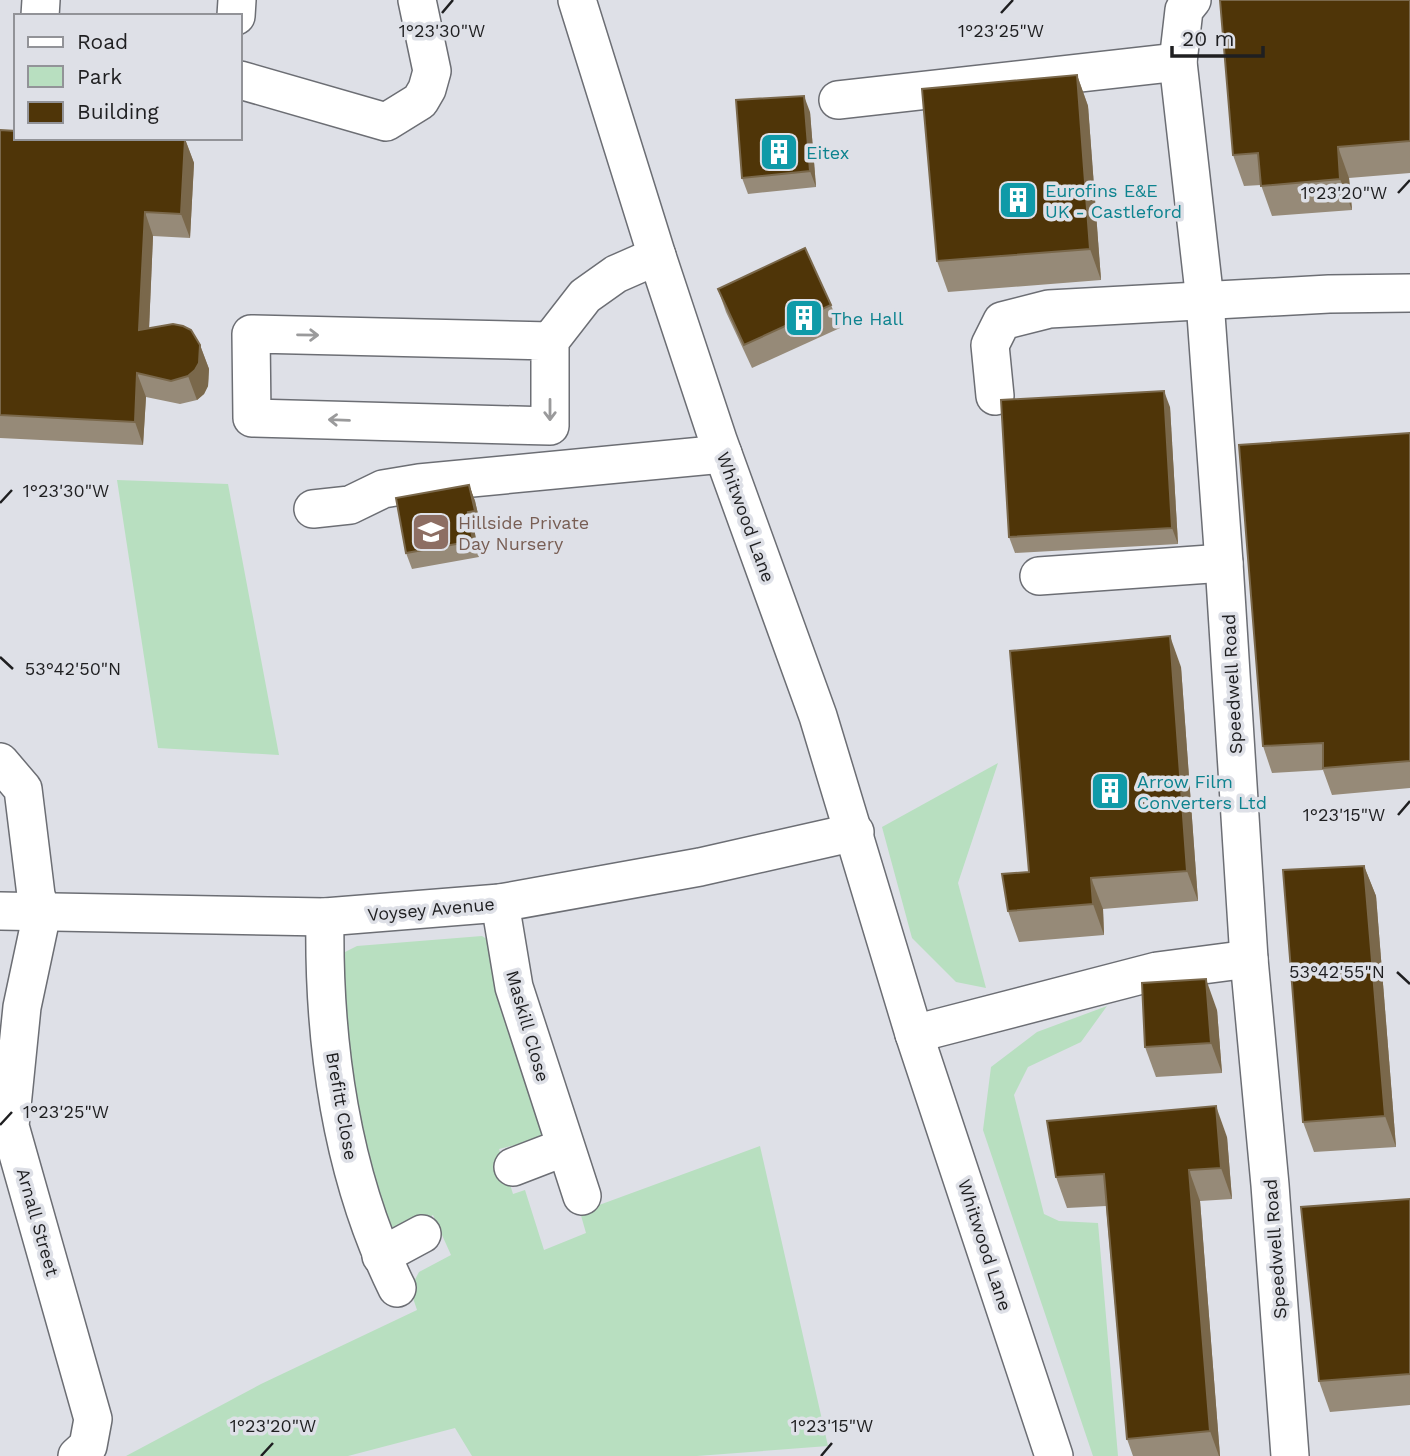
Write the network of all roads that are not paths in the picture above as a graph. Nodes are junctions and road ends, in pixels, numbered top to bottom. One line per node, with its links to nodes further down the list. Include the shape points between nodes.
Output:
1 (417, 0): 5 (street, via 432,71 420,101 386,122)
2 (1192, 0): 4 (street, Speedwell Road, via 1184,10)
3 (588, 4): 7 (street, Whitwood Lane)
4 (1178, 62): 6 (street); 9 (street, Speedwell Road)
5 (242, 81)
6 (838, 100)
7 (657, 256): 10 (street, via 615,274 585,296); 12 (street, Whitwood Lane)
8 (1410, 293): 9 (street)
9 (1205, 301): 11 (street, via 1049,309 1002,321 990,345); 14 (street, Speedwell Road)
10 (550, 341): 10 (street, one-way to 10, via 550,426 252,418 251,334)
11 (995, 396)
12 (723, 454): 13 (street, via 419,482 383,489 350,505); 17 (street, Whitwood Lane)
13 (313, 509)
14 (1224, 563): 15 (street); 22 (street, Speedwell Road)
15 (1039, 576)
16 (0, 762): 20 (street, via 23,789)
17 (855, 832): 18 (street, Voysey Avenue, via 701,867); 23 (street, Whitwood Lane)
18 (500, 904): 21 (street, Voysey Avenue); 24 (street, Maskill Close, via 514,987)
19 (0, 911): 20 (street, Voysey Avenue)
20 (42, 913): 21 (street, Voysey Avenue); 30 (street, Arnall Street, via 22,1007 10,1126 93,1419 88,1446)
21 (325, 917): 28 (street, Brefitt Close, via 325,991 338,1095 357,1185)
22 (1249, 959): 23 (street, via 1157,971); 32 (street, Speedwell Road)
23 (914, 1034): 31 (street, Whitwood Lane)
24 (565, 1147): 25 (street); 26 (street, Maskill Close)
25 (513, 1167)
26 (582, 1196)
27 (422, 1234): 28 (street)
28 (381, 1256): 29 (street, Brefitt Close)
29 (397, 1288)
30 (77, 1456)
31 (1054, 1456)
32 (1290, 1456)

